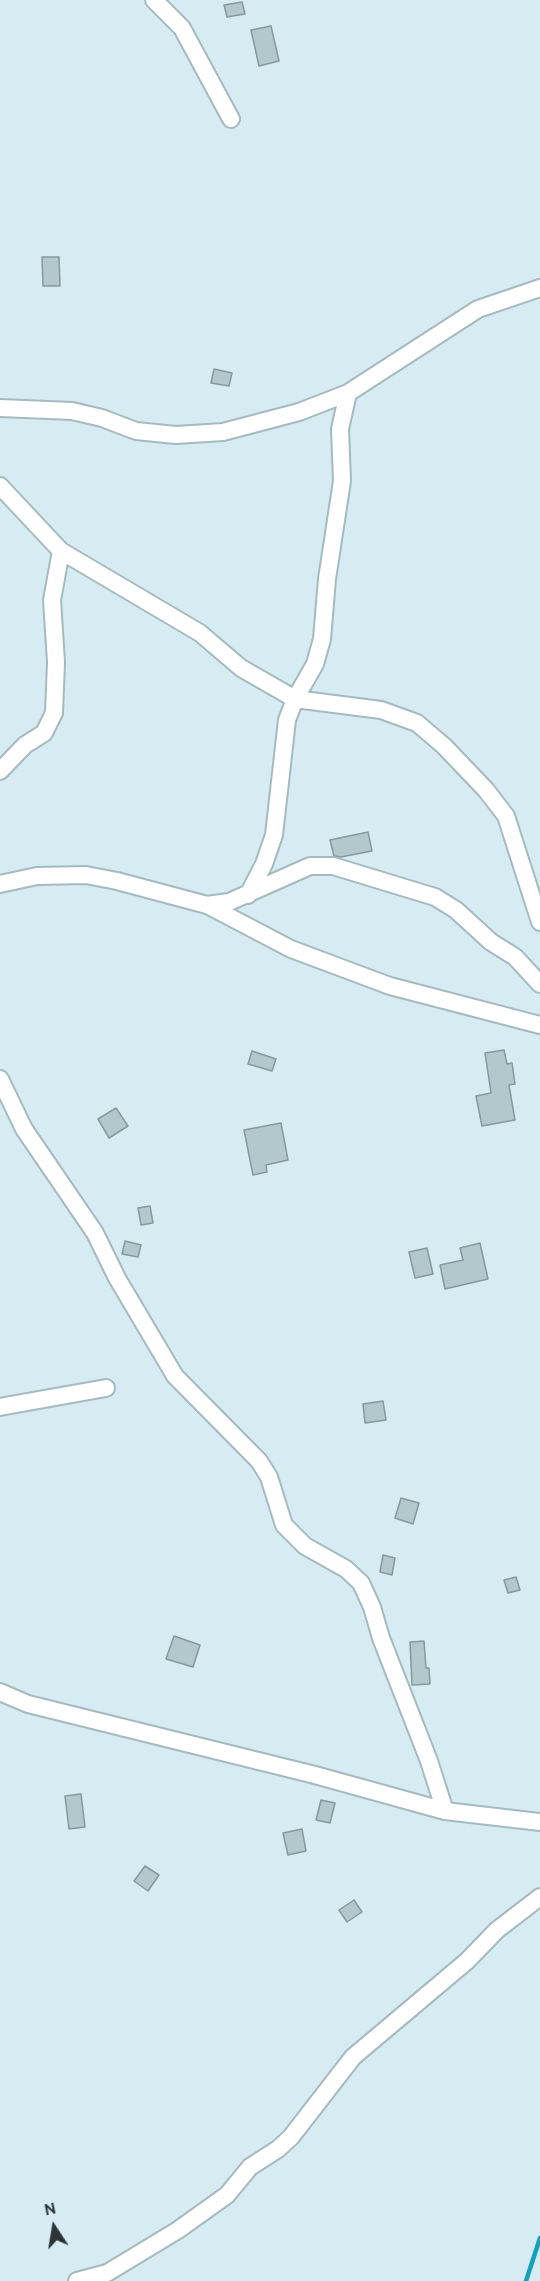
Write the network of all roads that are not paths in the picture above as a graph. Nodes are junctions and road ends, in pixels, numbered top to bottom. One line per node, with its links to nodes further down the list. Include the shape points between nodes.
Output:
1 (154, 0): 2 (street, via 182,28)
2 (231, 119)
3 (540, 288): 4 (street, via 478,309)
4 (348, 393): 5 (street, via 299,412 224,432 176,435 136,431 72,411); 8 (street, via 340,429 342,481 322,639 315,664)
5 (0, 408)
6 (0, 486): 7 (street)
7 (61, 551): 8 (street, via 200,633 241,668); 9 (street, via 52,600 54,713 44,733 25,745)
8 (294, 699): 11 (street, via 280,763 274,835); 13 (street, via 381,710 417,723 444,746 506,816)
9 (0, 771)
10 (0, 884): 12 (street, via 37,876 86,875)
11 (248, 895): 12 (street); 14 (street, via 310,866 333,866 374,876 435,897 456,910 491,942 515,957)
12 (207, 905): 15 (street, via 291,949 390,986)
13 (540, 922)
14 (540, 984)
15 (540, 1025)
16 (0, 1079): 20 (street, via 24,1129 95,1233 175,1376 259,1461 269,1477 284,1525 304,1546 346,1569 360,1583)
17 (106, 1388): 18 (street)
18 (0, 1407)
19 (0, 1692): 20 (street, via 28,1704)
20 (445, 1811): 21 (street)
21 (540, 1822)
22 (540, 1897): 23 (street, via 353,2057 291,2137 250,2167 227,2195)
23 (105, 2277): 24 (street)
24 (77, 2281)

